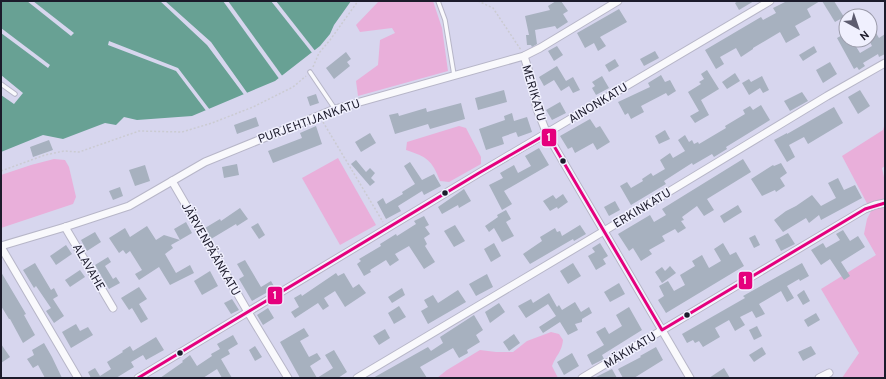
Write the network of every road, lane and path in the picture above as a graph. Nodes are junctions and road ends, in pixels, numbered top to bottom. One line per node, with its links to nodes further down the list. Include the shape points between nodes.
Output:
1 (358, 1): 8 (path, via 319,53)
2 (438, 1): 9 (lane, via 445,20)
3 (478, 1): 6 (path, via 493,8)
4 (618, 1): 6 (street, PURJEHTIJANKATU)
5 (770, 1): 14 (street, AINONKATU)
6 (524, 56): 9 (street, PURJEHTIJANKATU); 14 (street, MERIKATU, via 537,109)
7 (885, 63): 20 (street, ERKINKATU)
8 (310, 72): 12 (lane); 15 (path, via 292,87 253,107 212,123 182,132 139,131 79,152 64,151)
9 (454, 75): 12 (street, PURJEHTIJANKATU)
10 (1, 84): 11 (lane)
11 (15, 94)
12 (335, 109): 13 (street, PURJEHTIJANKATU)
13 (320, 115): 16 (street, PURJEHTIJANKATU, via 205,162); 19 (path)
14 (547, 134): 19 (street, AINONKATU); 20 (street, MERIKATU)
15 (1, 171)
16 (172, 181): 18 (street, PURJEHTIJANKATU, via 129,206); 23 (street, JÄRVENPÄÄNKATU)
17 (885, 203): 24 (street, MÄKIKATU, via 865,210)
18 (65, 226): 21 (street, PURJEHTIJANKATU); 22 (street, ALAVAHE)
19 (386, 228): 23 (street, AINONKATU)
20 (604, 231): 24 (street, MERIKATU); 29 (street, ERKINKATU)
21 (1, 247): 26 (street)
22 (113, 308)
23 (248, 312): 27 (street, AINONKATU); 28 (street, JÄRVENPÄÄNKATU)
24 (662, 330): 30 (street, MÄKIKATU); 31 (street, MERIKATU)
25 (829, 373): 32 (street)
26 (78, 378)
27 (138, 378)
28 (288, 378)
29 (357, 378)
30 (582, 378)
31 (690, 378)
32 (819, 378)

